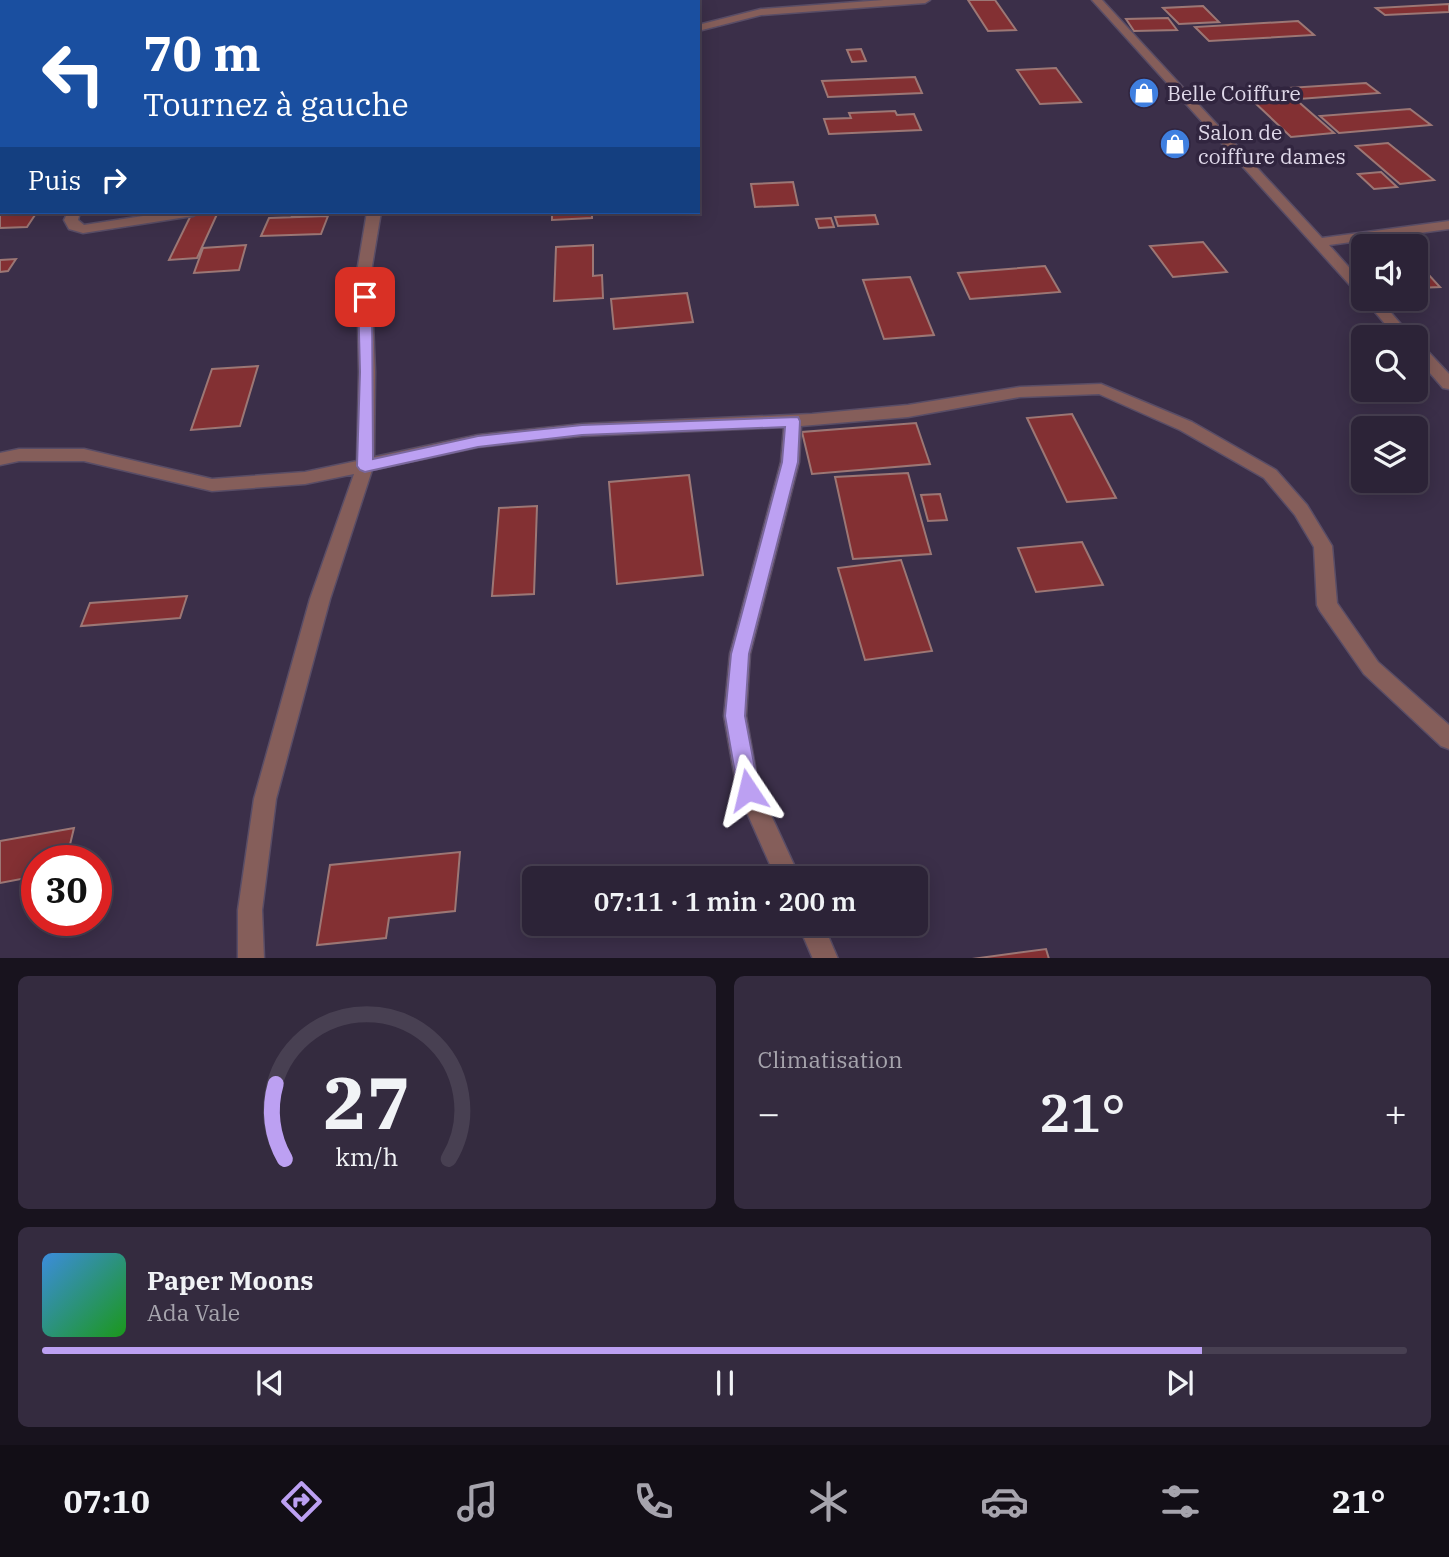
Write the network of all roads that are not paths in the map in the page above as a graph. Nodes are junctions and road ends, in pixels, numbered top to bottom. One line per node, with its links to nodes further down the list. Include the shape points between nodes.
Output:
1 (925, 0): 3 (street, via 761,12)
2 (1097, 0): 8 (street)
3 (700, 27)
4 (73, 214): 5 (street, via 74,226 83,229)
5 (180, 214)
6 (374, 214): 16 (street, via 364,272)
7 (1449, 225): 8 (street)
8 (1320, 242): 9 (street)
9 (1351, 277)
10 (1382, 311): 11 (street)
11 (1394, 325)
12 (1428, 361): 13 (street)
13 (1449, 384)
14 (793, 421): 16 (street, via 582,430 478,441); 17 (street, via 908,411 1020,392 1101,389 1186,426 1270,474 1301,510 1323,546 1327,605 1371,668); 18 (street, via 790,462 740,654 735,716 748,790)
15 (0, 459): 16 (street, via 84,456 212,485 305,478)
16 (365, 466): 20 (street, via 316,613 265,799 250,910)
17 (1449, 739)
18 (783, 866)
19 (816, 936): 21 (street)
20 (251, 958)
21 (826, 958)

